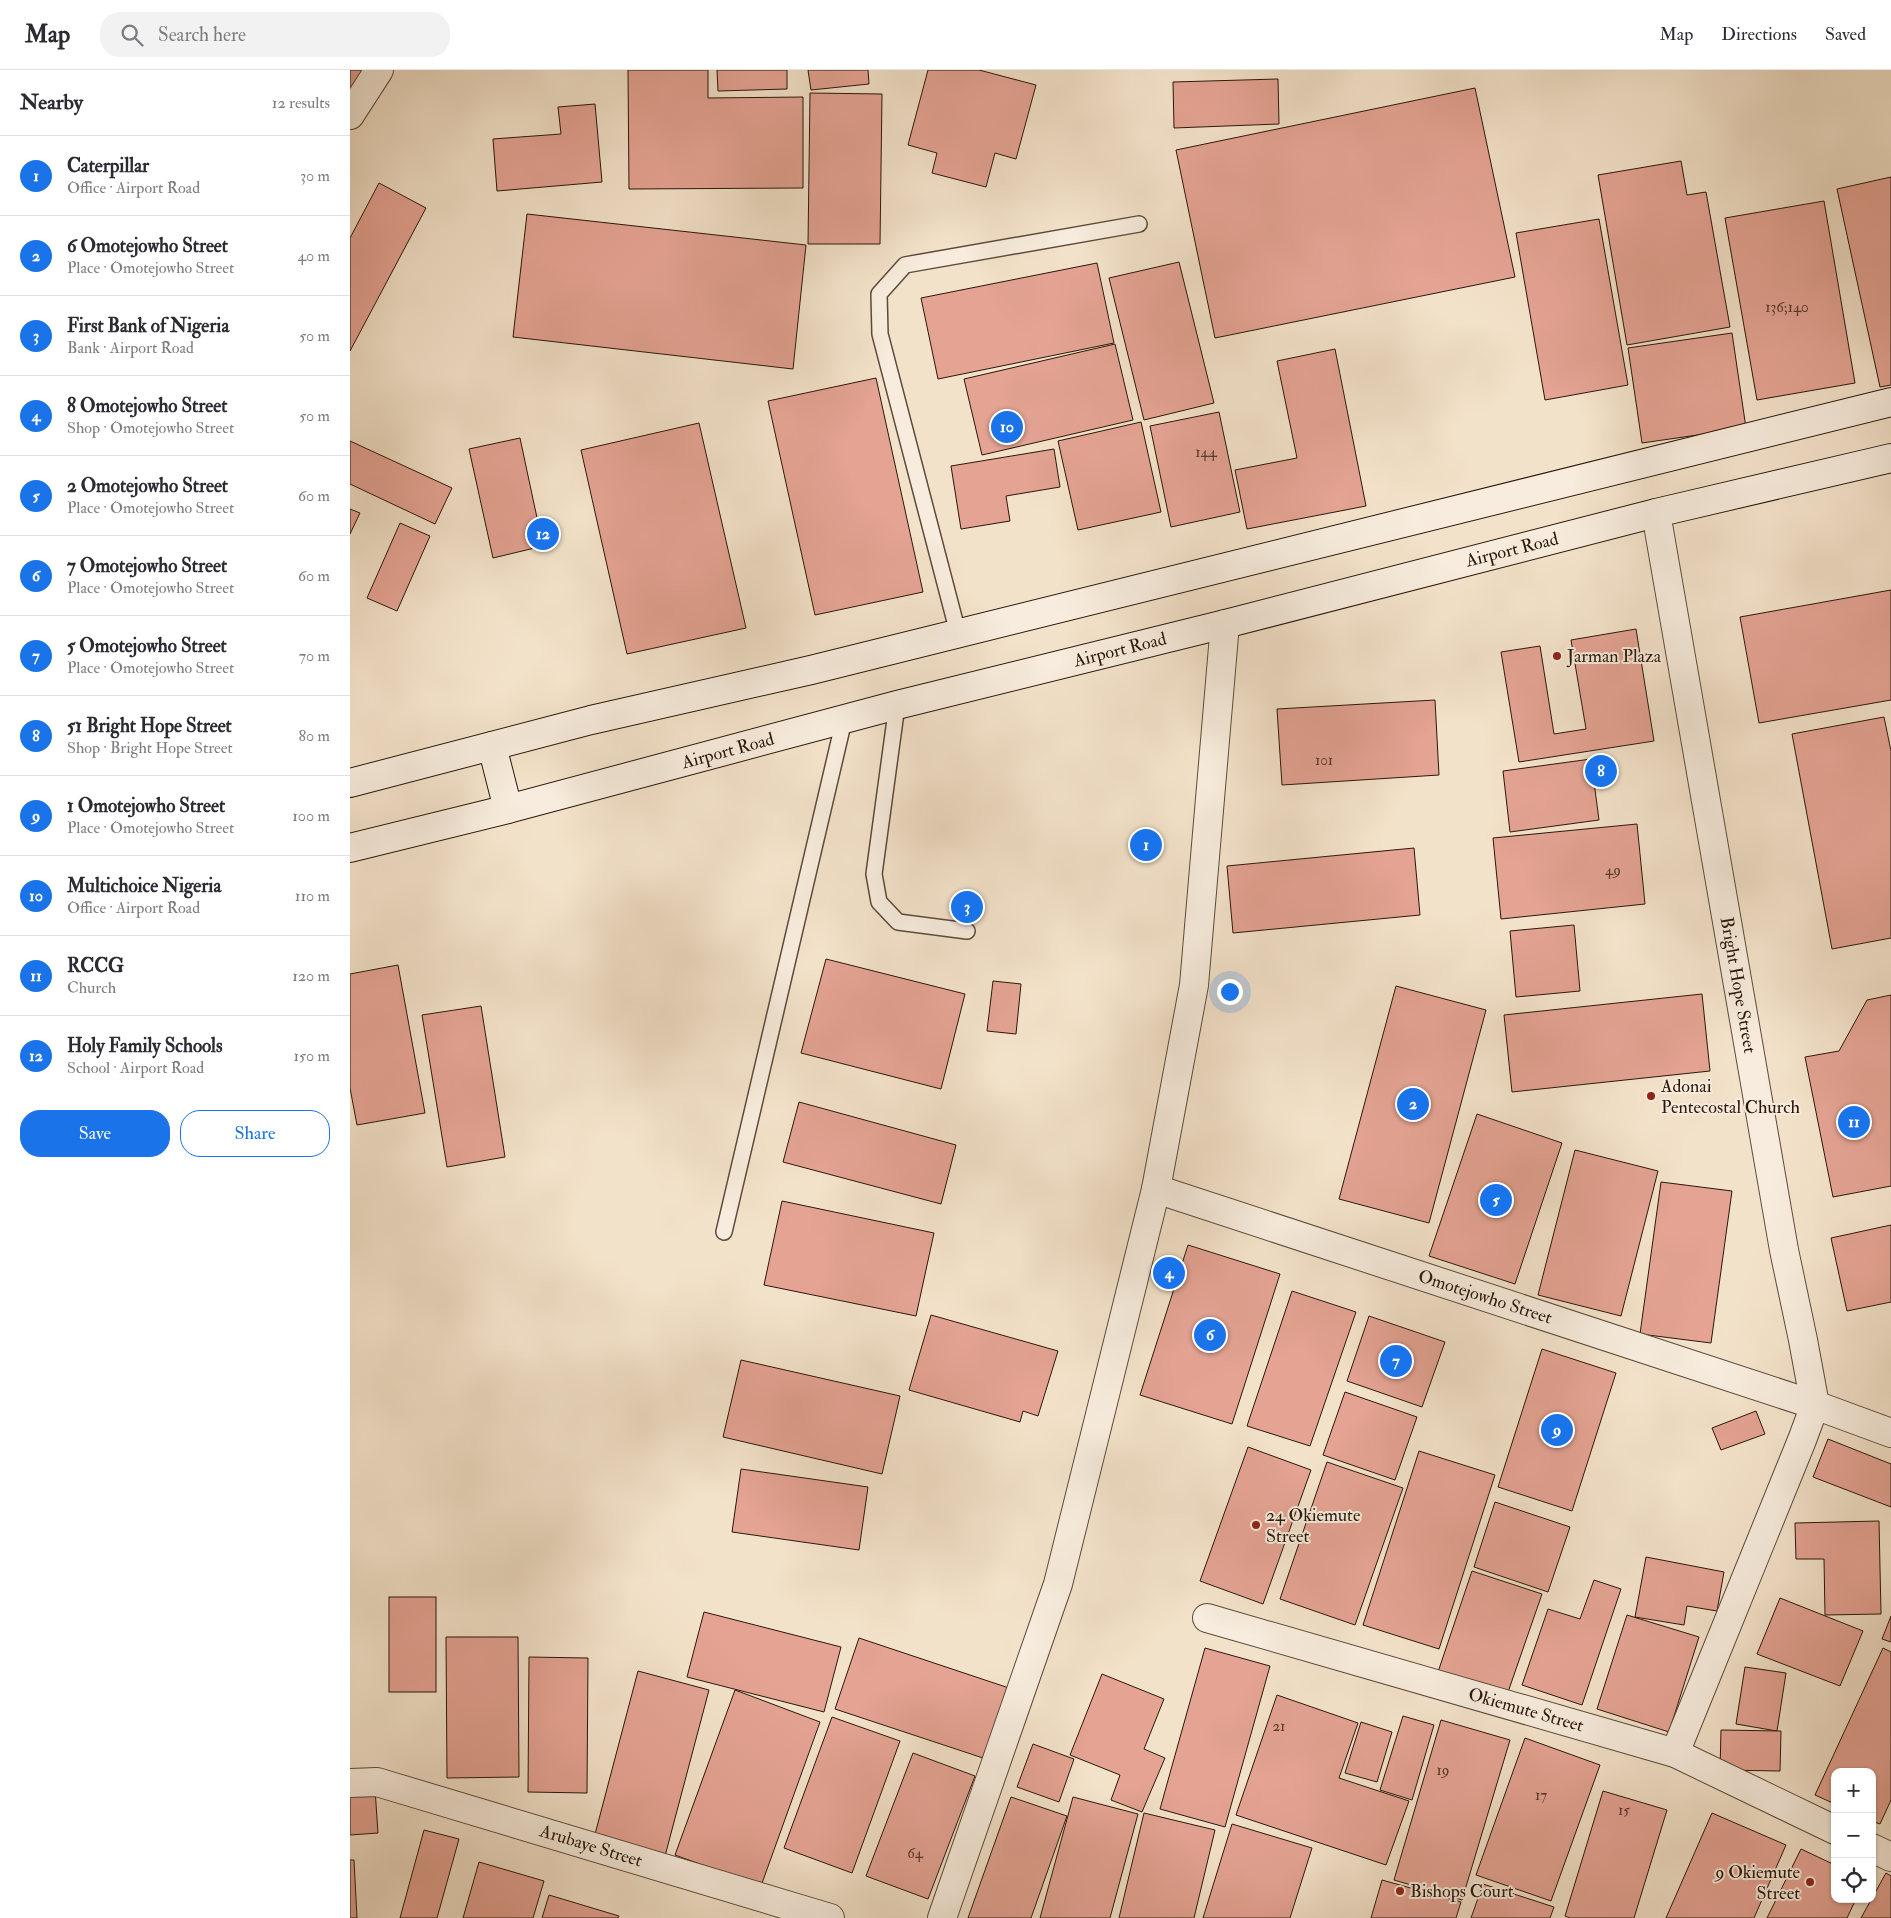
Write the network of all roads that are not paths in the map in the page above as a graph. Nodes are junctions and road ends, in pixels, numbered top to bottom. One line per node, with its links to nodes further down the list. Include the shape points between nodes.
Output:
1 (379, 70): 2 (street)
2 (350, 115)
3 (1139, 224): 8 (lane, via 905,265 879,294 880,334)
4 (1891, 402): 8 (street)
5 (1891, 458): 6 (street, Airport Road)
6 (1656, 513): 7 (street, Airport Road); 18 (street, Bright Hope Street, via 1784,1250)
7 (1225, 624): 9 (street, Airport Road); 16 (street, via 1194,985)
8 (958, 633): 11 (street)
9 (897, 705): 10 (street, Airport Road); 15 (lane, via 874,874 879,902 898,922)
10 (844, 720): 13 (street, Airport Road); 17 (lane)
11 (492, 746): 12 (street); 13 (street)
12 (350, 783)
13 (508, 809): 14 (street, Airport Road)
14 (350, 848)
15 (967, 930)
16 (1156, 1189): 18 (street, Omotejowho Street); 27 (street, via 1058,1584)
17 (724, 1232)
18 (1814, 1405): 19 (street); 21 (street)
19 (1891, 1433)
20 (1207, 1618): 21 (street, Okiemute Street)
21 (1675, 1753): 23 (street, Okiemute Street)
22 (350, 1783): 26 (street, Arubaye Street, via 377,1782)
23 (1831, 1828)
24 (1876, 1850): 25 (street)
25 (1891, 1857)
26 (823, 1917)
27 (942, 1918)

